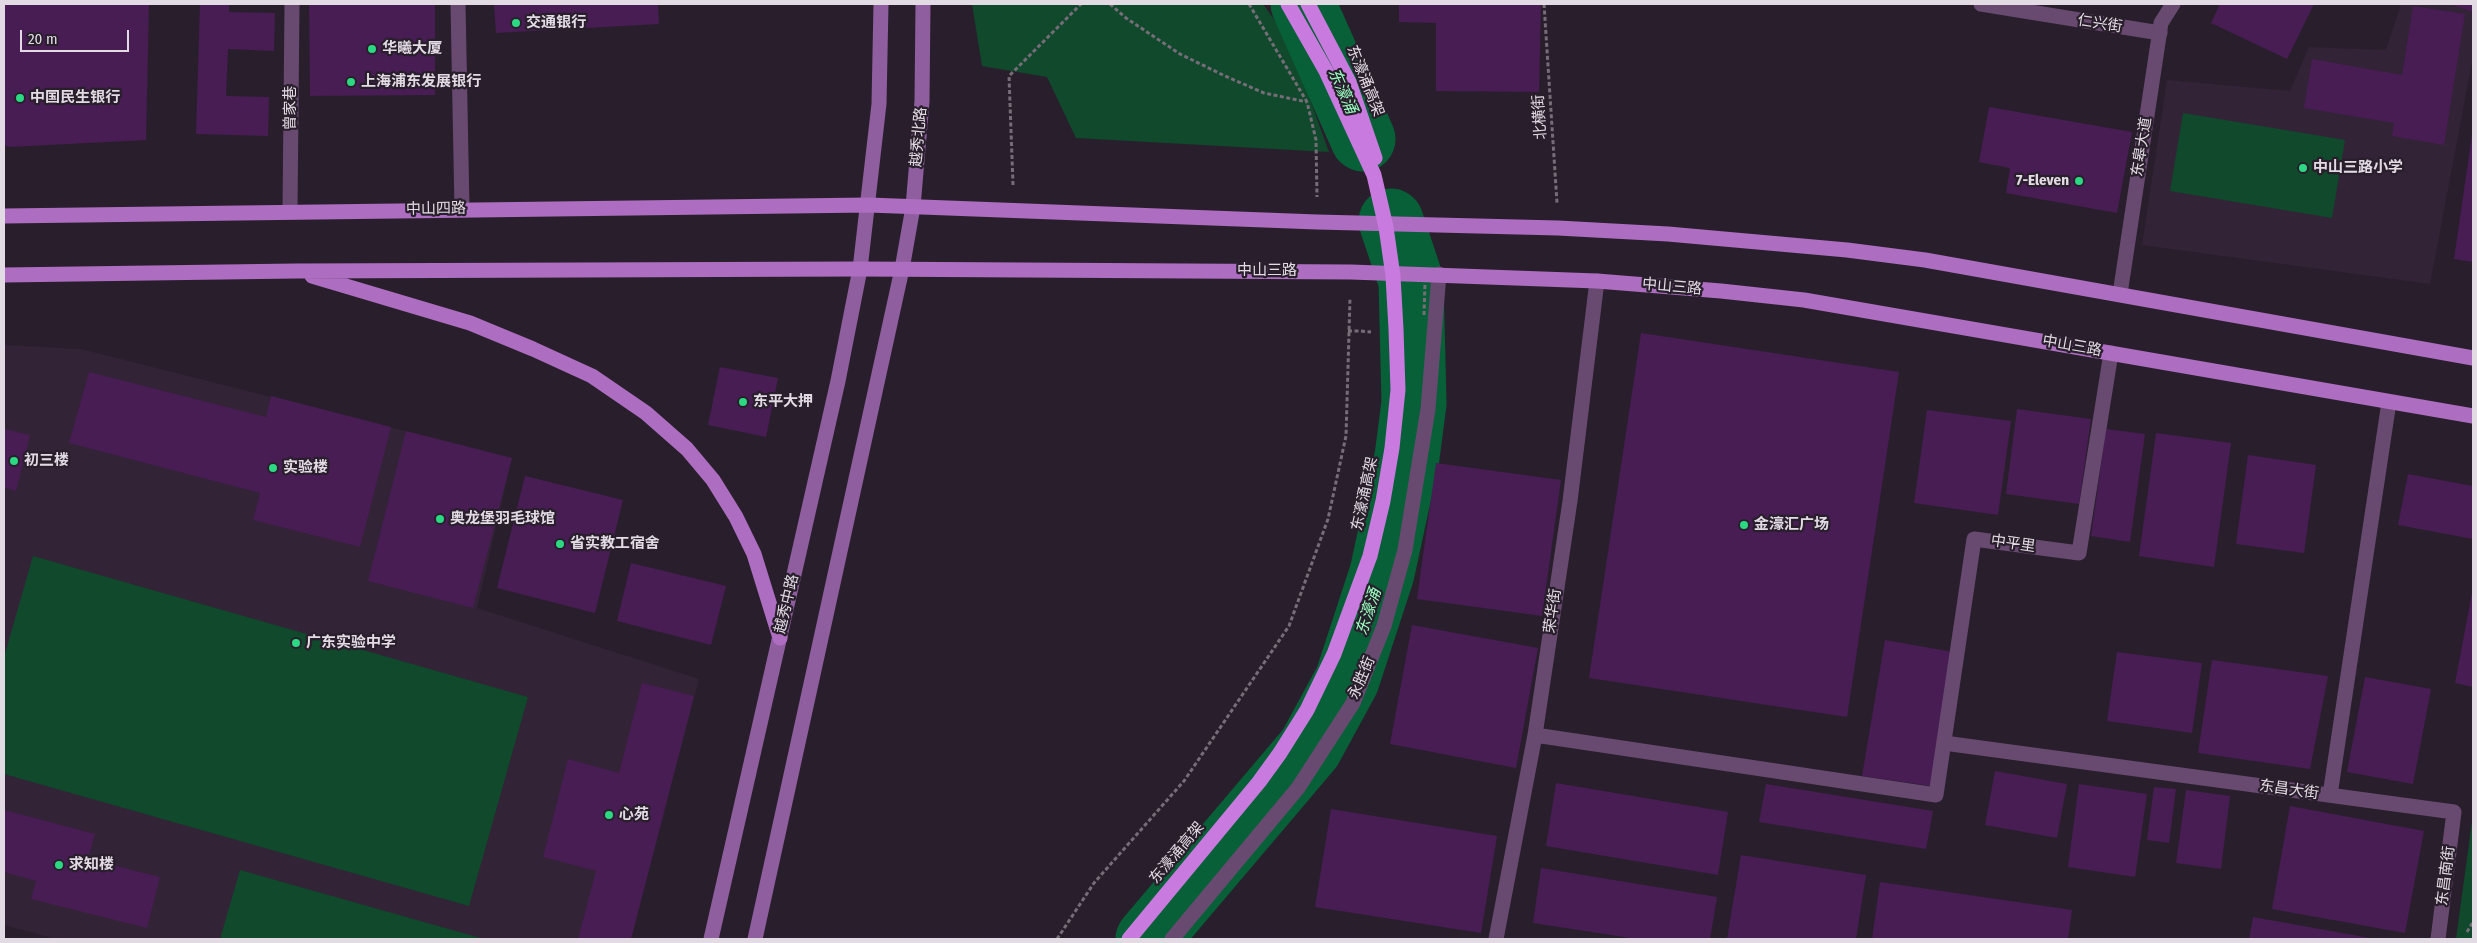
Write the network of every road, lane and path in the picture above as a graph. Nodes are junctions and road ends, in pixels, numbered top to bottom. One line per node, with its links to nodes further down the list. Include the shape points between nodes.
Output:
1 (292, 4): 19 (street, 曾家巷)
2 (458, 4): 17 (street)
3 (881, 4): 15 (main road, via 879,104)
4 (923, 4): 16 (main road, 越秀北路, via 922,101)
5 (1081, 4): 18 (path, via 1009,76)
6 (1110, 4): 14 (path, via 1180,54 1264,93)
7 (1249, 4): 14 (path)
8 (1288, 4): 44 (highway, 东濠涌高架, bridge, via 1326,71 1374,175 1386,227 1393,276 1398,390 1383,501 1370,556 1334,654 1307,710 1259,782)
9 (1308, 4): 45 (highway, 东濠涌高架, bridge, via 1349,82 1367,132 1389,218 1402,354 1400,408 1390,478 1365,577 1345,637 1320,693 1271,774)
10 (1544, 4): 22 (path, 北横街)
11 (1981, 4): 13 (street, 仁兴街)
12 (2173, 4): 13 (street, 东皋大道, via 2161,23)
13 (2160, 34): 30 (street, 东皋大道)
14 (1308, 102): 21 (path, via 1316,140)
15 (869, 205): 16 (main road); 17 (main road, 中山四路); 23 (main road, 越秀中路)
16 (913, 207): 18 (main road); 24 (main road, 越秀北路)
17 (462, 209): 19 (main road, 中山四路)
18 (1014, 209): 21 (main road)
19 (290, 211): 20 (main road, 中山四路)
20 (4, 216)
21 (1317, 222): 22 (main road)
22 (1558, 228): 30 (main road, via 1847,250)
23 (860, 269): 24 (main road, 中山三路); 25 (main road); 37 (main road, 越秀中路)
24 (902, 269): 26 (main road, 中山三路); 42 (main road)
25 (296, 271): 28 (main road); 37 (main road, via 470,323 533,348 592,376 646,413 687,449 713,480 736,517 754,554)
26 (1350, 272): 27 (main road, 中山三路); 31 (path)
27 (1440, 274): 29 (main road, 中山三路); 46 (street, 永胜街, via 1428,409 1405,550 1384,626 1352,703 1298,788)
28 (4, 275)
29 (1597, 281): 33 (main road, 中山三路, via 1804,300); 38 (street, 荣华街, via 1570,501)
30 (2120, 294): 34 (main road)
31 (1348, 331): 32 (path); 43 (path, via 1346,436 1328,519 1288,626 1184,781 1094,883)
32 (1361, 331)
33 (2111, 353): 35 (main road, 中山三路); 39 (street, 中平里, via 2079,553 1974,539)
34 (2473, 358)
35 (2389, 402): 36 (main road, 中山三路); 40 (street, 东昌大街)
36 (2473, 416)
37 (780, 638): 41 (main road, 越秀中路)
38 (1535, 735): 39 (street, 中平里, via 1936,796); 47 (street, 荣华街)
39 (1944, 742): 40 (street, 东昌大街)
40 (2330, 795): 48 (street, 东昌南街, via 2454,812)
41 (711, 939)
42 (755, 939)
43 (1057, 939)
44 (1129, 939)
45 (1135, 939)
46 (1172, 939)
47 (1496, 939)
48 (2438, 939)

